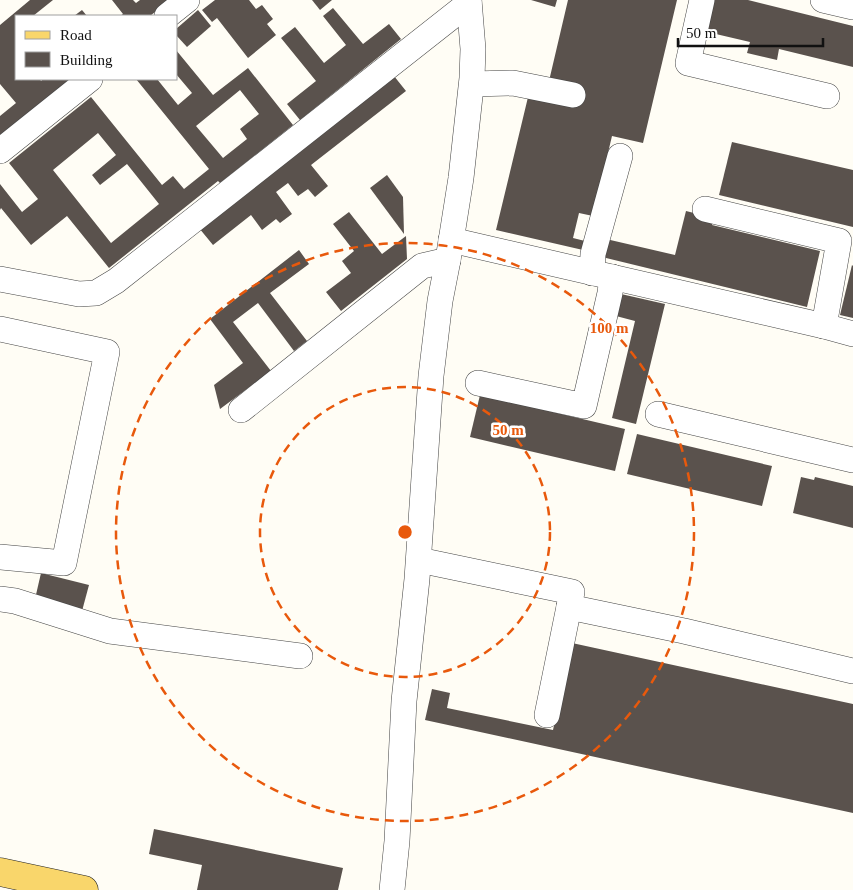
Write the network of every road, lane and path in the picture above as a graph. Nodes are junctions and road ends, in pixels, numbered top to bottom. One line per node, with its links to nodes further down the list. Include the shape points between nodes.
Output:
1 (187, 0): 6 (lane)
2 (702, 0): 10 (lane, via 688,63)
3 (823, 0): 5 (lane)
4 (469, 2): 8 (lane); 16 (lane, via 116,281 96,293 79,294)
5 (853, 7)
6 (168, 15)
7 (89, 80): 11 (lane)
8 (472, 84): 9 (lane, via 512,83); 14 (lane)
9 (573, 95)
10 (827, 96)
11 (0, 151)
12 (620, 156): 15 (lane, via 593,254)
13 (705, 209): 17 (lane, via 839,241)
14 (450, 250): 15 (lane); 21 (lane, via 422,266); 25 (lane, via 440,302 432,376)
15 (602, 275): 17 (lane); 20 (lane, via 610,293 584,406)
16 (0, 279)
17 (824, 326): 19 (lane)
18 (0, 329): 24 (lane, via 107,352 64,563)
19 (853, 334)
20 (478, 383)
21 (241, 410)
22 (658, 414): 23 (lane)
23 (853, 460)
24 (0, 557)
25 (419, 560): 27 (lane, via 572,592); 33 (lane, via 404,701)
26 (0, 599): 28 (lane, via 110,631)
27 (569, 607): 29 (lane); 30 (lane)
28 (300, 656)
29 (853, 671)
30 (547, 715)
31 (0, 872): 32 (main road)
32 (84, 890)
33 (392, 890)

